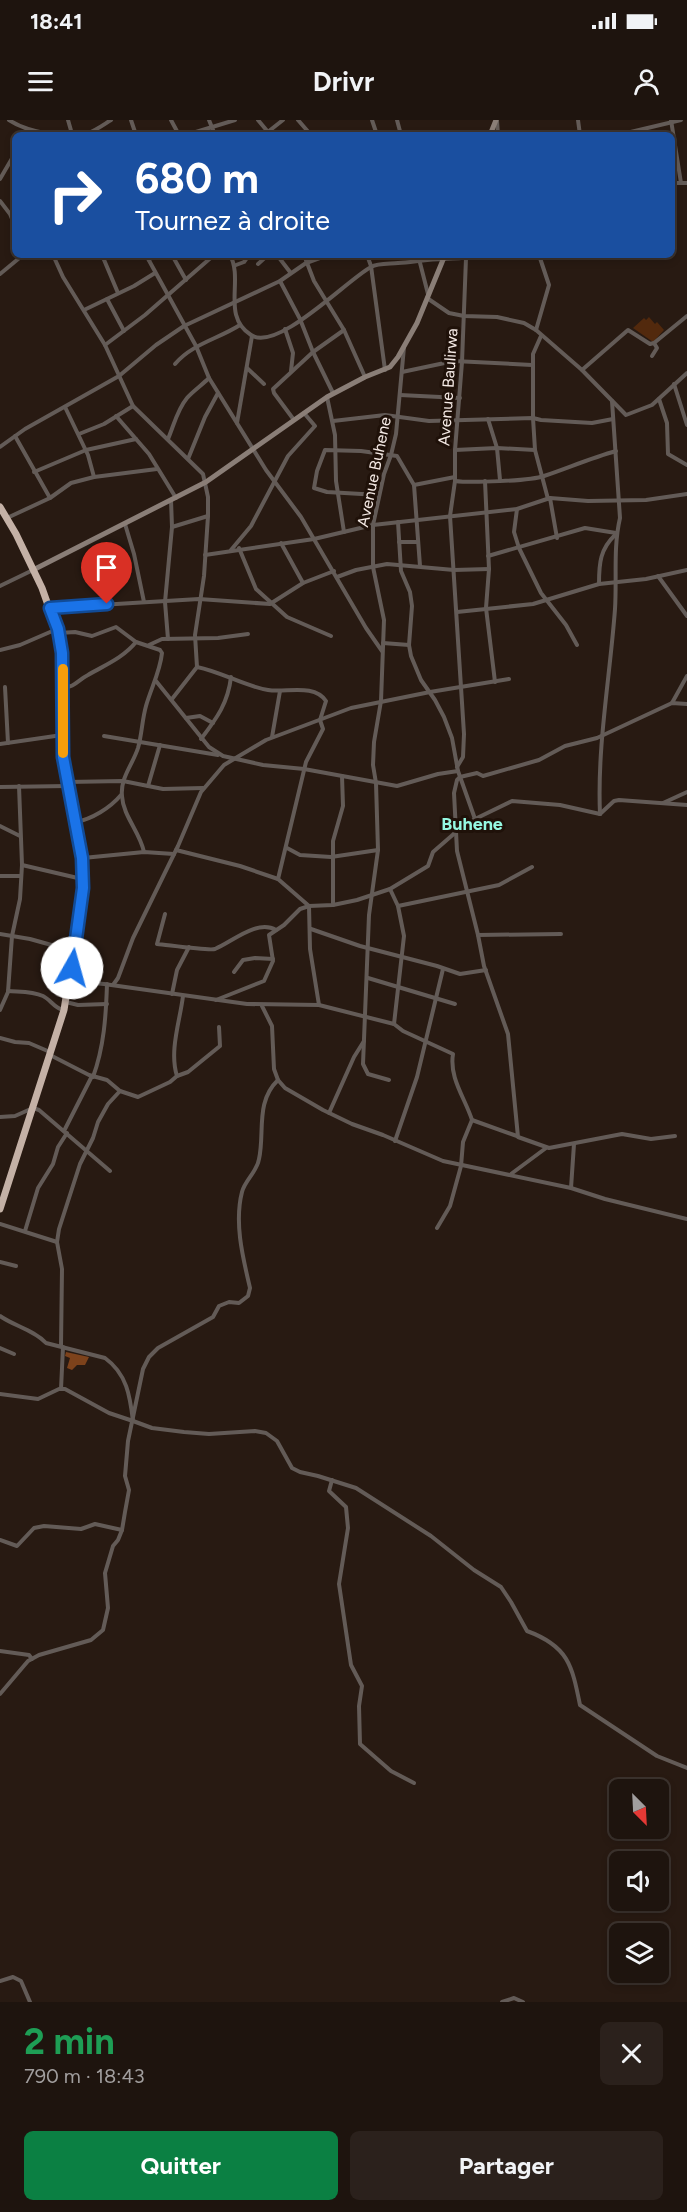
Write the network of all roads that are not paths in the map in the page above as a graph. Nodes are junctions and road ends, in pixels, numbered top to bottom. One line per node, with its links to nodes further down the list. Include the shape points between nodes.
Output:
1 (9, 120): 10 (street)
2 (111, 120): 14 (street)
3 (209, 120): 11 (street)
4 (235, 120): 11 (street)
5 (258, 120): 17 (street)
6 (283, 120): 17 (street)
7 (298, 120): 18 (street)
8 (681, 120): 9 (street)
9 (671, 121): 19 (street)
10 (18, 126): 12 (street); 13 (street)
11 (212, 127): 15 (street); 16 (street)
12 (16, 132)
13 (38, 132)
14 (90, 132)
15 (196, 132)
16 (214, 132)
17 (268, 132)
18 (308, 132)
19 (629, 132)
20 (675, 146): 24 (street)
21 (12, 158): 22 (street)
22 (0, 179)
23 (675, 183): 24 (street)
24 (681, 183): 25 (street)
25 (687, 183)
26 (0, 201): 27 (street)
27 (12, 219)
28 (19, 258): 54 (street)
29 (54, 258): 63 (street)
30 (103, 258): 57 (street)
31 (174, 258): 55 (street)
32 (211, 258): 55 (street)
33 (232, 258): 50 (street)
34 (247, 258): 50 (street)
35 (265, 258): 49 (street)
36 (279, 258): 52 (street)
37 (305, 258): 48 (street)
38 (320, 258): 48 (street)
39 (368, 258): 51 (street)
40 (419, 258): 47 (street)
41 (438, 258): 47 (street)
42 (444, 258): 59 (main road)
43 (448, 258): 44 (street)
44 (466, 258): 64 (street, Avenue Baulirwa)
45 (540, 258): 71 (street, via 549,285)
46 (149, 260): 53 (street)
47 (420, 261): 51 (street); 59 (street)
48 (306, 263): 52 (street); 62 (street)
49 (258, 264)
50 (236, 265): 61 (street)
51 (371, 266): 62 (street); 85 (street)
52 (290, 272): 56 (street)
53 (154, 273): 57 (street); 58 (street)
54 (0, 274)
55 (186, 280): 58 (street)
56 (280, 281): 61 (street); 66 (street)
57 (118, 293): 60 (street)
58 (167, 295): 68 (street); 72 (street)
59 (428, 296): 64 (street, via 449,313); 78 (main road)
60 (107, 299): 63 (street); 72 (street)
61 (233, 302): 67 (street); 68 (street)
62 (328, 302): 66 (street); 70 (street)
63 (84, 310): 76 (street)
64 (464, 316): 71 (street, via 497,316); 81 (street, Avenue Baulirwa)
65 (687, 316): 75 (street)
66 (300, 319): 69 (street); 79 (street)
67 (240, 325): 73 (street); 77 (street)
68 (184, 326): 77 (street); 90 (street)
69 (285, 329): 73 (street, via 271,336); 87 (street, via 293,354)
70 (344, 330): 79 (street); 91 (street)
71 (536, 330): 74 (street)
72 (124, 331): 76 (street)
73 (252, 336): 84 (street)
74 (541, 336): 83 (street); 86 (street)
75 (654, 343): 80 (street, via 657,348); 86 (street, via 628,330)
76 (105, 345): 90 (street)
77 (196, 346): 82 (street); 92 (street)
78 (405, 346): 85 (main road); 88 (street, Avenue Buhene)
79 (313, 352): 87 (street); 96 (street)
80 (652, 356)
81 (462, 362): 83 (street); 88 (street, via 442,362); 98 (street, Avenue Baulirwa)
82 (175, 364)
83 (533, 365): 106 (street)
84 (246, 368): 93 (street); 112 (street)
85 (385, 370): 91 (main road)
86 (582, 370): 100 (street)
87 (291, 372): 110 (street, via 273,391)
88 (402, 372): 97 (street, Avenue Buhene)
89 (687, 373): 94 (street)
90 (119, 376): 101 (street); 102 (street)
91 (365, 377): 96 (main road)
92 (209, 378): 95 (street); 117 (street, via 188,396)
93 (264, 384)
94 (674, 384): 99 (street); 113 (street)
95 (219, 392): 112 (street); 127 (street)
96 (330, 395): 103 (main road); 111 (street)
97 (400, 395): 98 (street); 105 (street, Avenue Buhene)
98 (460, 398): 107 (street, Avenue Baulirwa)
99 (659, 399): 100 (street, via 626,415); 128 (street, via 667,423 668,454)
100 (612, 401): 109 (street)
101 (133, 406): 104 (street); 117 (street)
102 (64, 407): 114 (street); 115 (street)
103 (304, 413): 110 (main road); 134 (street, via 315,426)
104 (116, 416): 114 (street); 116 (street)
105 (399, 417): 107 (street); 111 (street); 126 (street, Avenue Buhene)
106 (533, 418): 108 (street); 109 (street, via 592,423); 124 (street)
107 (459, 419): 108 (street); 123 (street, Avenue Baulirwa)
108 (488, 419): 120 (street)
109 (613, 419): 125 (street)
110 (294, 420): 119 (main road)
111 (333, 421): 122 (street)
112 (237, 423): 119 (street)
113 (687, 425)
114 (79, 434): 121 (street)
115 (15, 436): 118 (street); 130 (street)
116 (136, 439): 121 (street); 129 (street)
117 (168, 439): 127 (street)
118 (0, 447)
119 (252, 448): 134 (street); 137 (main road)
120 (497, 448): 123 (street); 124 (street); 135 (street)
121 (86, 450): 130 (street); 132 (street)
122 (336, 450): 126 (street); 139 (street); 139 (street, via 324,452 314,489)
123 (455, 450): 133 (street, Avenue Baulirwa)
124 (535, 450): 131 (street)
125 (615, 451): 131 (street); 145 (street)
126 (392, 455): 138 (street, via 397,456); 141 (street, Avenue Buhene)
127 (188, 459): 137 (street)
128 (687, 465)
129 (157, 469): 132 (street); 144 (street)
130 (34, 472): 142 (street)
131 (543, 476): 135 (street); 143 (street)
132 (94, 477): 142 (street, via 71,483)
133 (455, 479): 136 (street); 138 (street); 150 (street, Avenue Baulirwa)
134 (273, 480): 160 (street); 166 (street, via 250,526)
135 (500, 480): 136 (street)
136 (484, 481): 148 (street)
137 (206, 482): 144 (main road); 149 (street)
138 (414, 485): 152 (street)
139 (338, 493): 141 (street); 157 (street)
140 (687, 494): 145 (street)
141 (379, 495): 155 (street, Avenue Buhene)
142 (50, 498): 151 (street)
143 (549, 498): 145 (street); 147 (street); 159 (street)
144 (174, 499): 154 (main road); 156 (street)
145 (619, 501): 158 (street)
146 (0, 507): 151 (highway)
147 (517, 509): 148 (street); 164 (street, via 514,532)
148 (486, 512): 150 (street); 168 (street)
149 (208, 516): 156 (street); 167 (street)
150 (450, 516): 152 (street); 175 (street, Avenue Baulirwa)
151 (4, 518): 174 (highway)
152 (418, 520): 153 (street); 162 (street)
153 (398, 522): 155 (street); 161 (street)
154 (125, 524): 174 (main road); 187 (street)
155 (373, 525): 157 (street); 172 (street, Avenue Buhene)
156 (172, 527): 186 (street)
157 (344, 532): 160 (street)
158 (616, 533): 159 (street, via 585,528); 180 (street); 182 (street, via 601,554)
159 (556, 538): 164 (street)
160 (314, 539): 163 (street); 177 (street)
161 (399, 542): 162 (street); 170 (street)
162 (418, 542): 171 (street)
163 (282, 543): 165 (street); 181 (street)
164 (519, 548): 168 (street); 185 (street)
165 (238, 549): 166 (street); 188 (street, via 254,586)
166 (230, 550): 167 (street)
167 (205, 555): 184 (street)
168 (488, 556): 173 (street)
169 (97, 560): 189 (street)
170 (400, 565): 171 (street); 172 (street); 202 (street, via 412,606)
171 (420, 566): 175 (street)
172 (374, 567): 179 (street); 200 (street, Avenue Buhene, via 384,620)
173 (489, 569): 175 (street); 191 (street)
174 (33, 570): 183 (street); 190 (highway)
175 (454, 570): 192 (street, Avenue Baulirwa)
176 (687, 570): 178 (street)
177 (334, 571): 179 (street); 181 (street)
178 (658, 576): 180 (street); 193 (street)
179 (337, 577): 205 (street)
180 (616, 582): 182 (street); 226 (street)
181 (303, 583): 188 (street)
182 (599, 584): 185 (street)
183 (0, 586)
184 (199, 599): 186 (street); 188 (street); 197 (street)
185 (546, 600): 191 (street); 203 (street)
186 (165, 602): 187 (street); 198 (street)
187 (144, 603): 189 (street)
188 (273, 603): 196 (street, via 287,617)
189 (107, 604): 190 (street)
190 (50, 608): 194 (highway)
191 (486, 608): 192 (street); 211 (street)
192 (457, 612): 214 (street, Avenue Baulirwa)
193 (687, 616)
194 (58, 631): 199 (street, via 92,636 116,627); 204 (street); 213 (highway)
195 (248, 634): 197 (street)
196 (331, 636)
197 (195, 638): 198 (street); 206 (street)
198 (168, 639): 201 (street)
199 (136, 642): 201 (street); 213 (street, via 76,685)
200 (383, 643): 202 (street); 205 (street, Avenue Buhene)
201 (149, 645): 210 (street, via 162,654)
202 (408, 645): 216 (street, via 415,668)
203 (577, 645)
204 (0, 650)
205 (383, 652): 218 (street, Avenue Buhene)
206 (197, 666): 208 (street); 217 (street)
207 (687, 676): 219 (street)
208 (231, 677): 215 (street, via 255,687); 223 (street, via 223,710)
209 (509, 679): 211 (street)
210 (156, 681): 217 (street); 229 (street, via 146,706)
211 (495, 682): 214 (street)
212 (5, 687): 230 (street)
213 (63, 688): 224 (highway)
214 (460, 688): 216 (street); 236 (street, Avenue Baulirwa, via 463,758)
215 (280, 691): 222 (street, via 320,695 326,703); 227 (street)
216 (430, 692): 218 (street); 236 (street, via 451,736)
217 (172, 699): 221 (street)
218 (381, 701): 222 (street); 240 (street, Avenue Buhene, via 374,742)
219 (672, 703): 220 (street); 226 (street)
220 (687, 704)
221 (186, 718): 223 (street, via 200,716); 228 (street)
222 (320, 720): 227 (street); 235 (street, via 323,729)
223 (213, 723): 228 (street)
224 (62, 735): 230 (street); 241 (highway)
225 (104, 736): 229 (street)
226 (602, 736): 238 (street, via 565,746 522,766 483,776 477,773); 250 (street)
227 (272, 737): 234 (street)
228 (201, 738): 233 (street)
229 (140, 740): 232 (street); 239 (street)
230 (8, 743): 231 (street)
231 (0, 744)
232 (160, 745): 233 (street); 244 (street)
233 (223, 756): 234 (street)
234 (234, 758): 235 (street); 245 (street)
235 (304, 769): 237 (street); 256 (street)
236 (458, 769): 238 (street); 240 (street, via 399,786)
237 (342, 776): 240 (street); 260 (street, via 343,806)
238 (460, 777): 251 (street); 254 (street, via 454,793)
239 (123, 781): 241 (street); 244 (street); 247 (street)
240 (376, 783): 257 (street, Avenue Buhene)
241 (68, 784): 243 (street); 252 (highway)
242 (0, 786): 243 (street)
243 (19, 786): 255 (street)
244 (148, 786): 245 (street)
245 (203, 788): 259 (street)
246 (687, 792): 248 (street)
247 (122, 795): 252 (street, via 103,811); 258 (street)
248 (662, 804): 249 (street); 250 (street, via 617,800)
249 (687, 805)
250 (600, 814): 251 (street, via 516,800)
251 (475, 819): 254 (street)
252 (76, 822): 261 (highway)
253 (0, 826): 255 (street)
254 (456, 831): 268 (street, via 433,852 428,866); 269 (street)
255 (21, 836): 262 (street)
256 (287, 848): 260 (street, via 300,855); 267 (street)
257 (378, 850): 260 (street); 270 (street, Avenue Buhene)
258 (144, 852): 259 (street); 261 (street)
259 (175, 852): 267 (street); 292 (street)
260 (332, 857): 271 (street)
261 (82, 858): 266 (highway)
262 (22, 865): 265 (street); 266 (street)
263 (532, 867): 269 (street, via 501,884)
264 (0, 876): 265 (street)
265 (21, 876): 280 (street)
266 (82, 879): 283 (highway)
267 (278, 879): 272 (street)
268 (390, 889): 270 (street); 273 (street)
269 (466, 892): 273 (street); 279 (street)
270 (372, 896): 271 (street); 282 (street, Avenue Buhene)
271 (333, 905): 272 (street)
272 (309, 906): 275 (street); 276 (street, via 297,911)
273 (398, 906): 284 (street, via 404,936)
274 (165, 914): 281 (street, via 156,943)
275 (311, 928): 282 (street); 303 (street)
276 (276, 930): 281 (street, via 266,927 245,933 208,951); 285 (street, via 269,937)
277 (0, 934): 280 (street)
278 (561, 934): 279 (street)
279 (478, 935): 287 (street)
280 (12, 936): 283 (street); 294 (street)
281 (189, 947): 295 (street, via 177,970)
282 (369, 949): 284 (street); 289 (street, Avenue Buhene)
283 (74, 951): 290 (highway)
284 (401, 957): 286 (street); 293 (street)
285 (273, 959): 288 (street, via 243,960); 299 (street, via 261,982)
286 (443, 969): 287 (street, via 460,974); 298 (street)
287 (486, 970): 324 (street, via 508,1034)
288 (234, 972)
289 (368, 978): 293 (street); 306 (street, Avenue Buhene)
290 (70, 981): 291 (street); 304 (highway)
291 (107, 984): 292 (street); 300 (street)
292 (113, 985): 295 (street)
293 (398, 986): 298 (street); 307 (street)
294 (8, 991): 297 (street); 304 (street, via 32,992 58,1009)
295 (172, 994): 296 (street)
296 (183, 996): 299 (street); 314 (street, via 174,1051)
297 (3, 998): 305 (street)
298 (437, 998): 301 (street); 311 (street)
299 (215, 1000): 302 (street)
300 (107, 1004): 304 (street); 313 (street, via 99,1062)
301 (454, 1004)
302 (262, 1005): 303 (street); 315 (street, via 272,1026)
303 (319, 1005): 306 (street)
304 (65, 1006): 312 (highway)
305 (0, 1010)
306 (366, 1016): 307 (street); 309 (street, Avenue Buhene)
307 (394, 1024): 311 (street)
308 (219, 1028): 314 (street, via 220,1046 201,1064)
309 (365, 1039): 316 (street, Avenue Buhene, via 365,1070); 319 (street)
310 (0, 1040): 312 (street, via 29,1043)
311 (426, 1040): 321 (street, via 453,1054 454,1076); 325 (street)
312 (50, 1053): 313 (street); 318 (highway)
313 (93, 1076): 317 (street); 322 (street)
314 (177, 1076): 317 (street, via 138,1097)
315 (278, 1080): 319 (street); 347 (street, via 264,1105 259,1159 240,1202 239,1228 250,1288 248,1296 239,1303 219,1306 213,1317 149,1357)
316 (389, 1080)
317 (120, 1090): 328 (street, via 98,1122)
318 (33, 1108): 320 (street); 322 (street); 333 (highway)
319 (329, 1113): 325 (street)
320 (0, 1117)
321 (472, 1120): 324 (street); 329 (street, via 463,1142)
322 (65, 1132): 328 (street); 337 (street, via 53,1164 38,1188)
323 (675, 1136): 326 (street, via 651,1139 622,1134)
324 (518, 1137): 327 (street)
325 (395, 1141): 329 (street)
326 (574, 1144): 327 (street); 332 (street)
327 (546, 1148): 331 (street)
328 (87, 1151): 330 (street); 338 (street, via 69,1195)
329 (461, 1166): 331 (street); 336 (street, via 449,1209)
330 (110, 1171)
331 (510, 1174): 332 (street)
332 (571, 1188): 334 (street)
333 (0, 1209)
334 (687, 1219)
335 (0, 1224): 337 (street)
336 (437, 1228)
337 (25, 1231): 338 (street)
338 (57, 1242): 342 (street, via 62,1269)
339 (0, 1262): 340 (street)
340 (16, 1266)
341 (0, 1316): 342 (street, via 46,1343)
342 (62, 1346): 345 (street); 347 (street, via 112,1363 127,1387)
343 (0, 1348): 344 (street)
344 (14, 1354)
345 (61, 1389): 346 (street, via 38,1399); 347 (street)
346 (0, 1394)
347 (133, 1421): 348 (street, via 184,1432 266,1433 277,1441 292,1468); 349 (street)
348 (332, 1480): 354 (street, via 356,1488 501,1587 527,1631 558,1647 572,1670 580,1705 657,1756); 355 (street, via 329,1491 346,1507 348,1528 339,1584 351,1665 362,1686 360,1744 391,1771)
349 (122, 1530): 350 (street, via 95,1524 81,1529 44,1526 34,1528 17,1546); 352 (street, via 105,1573 108,1608 103,1630 91,1641)
350 (0, 1540)
351 (0, 1651): 352 (street, via 29,1655)
352 (32, 1659): 353 (street)
353 (0, 1694)
354 (687, 1768)
355 (414, 1783)
356 (0, 1981): 357 (street, via 12,1977 21,1981)
357 (30, 2002)
358 (502, 2002): 359 (street, via 514,1998)
359 (522, 2002)

